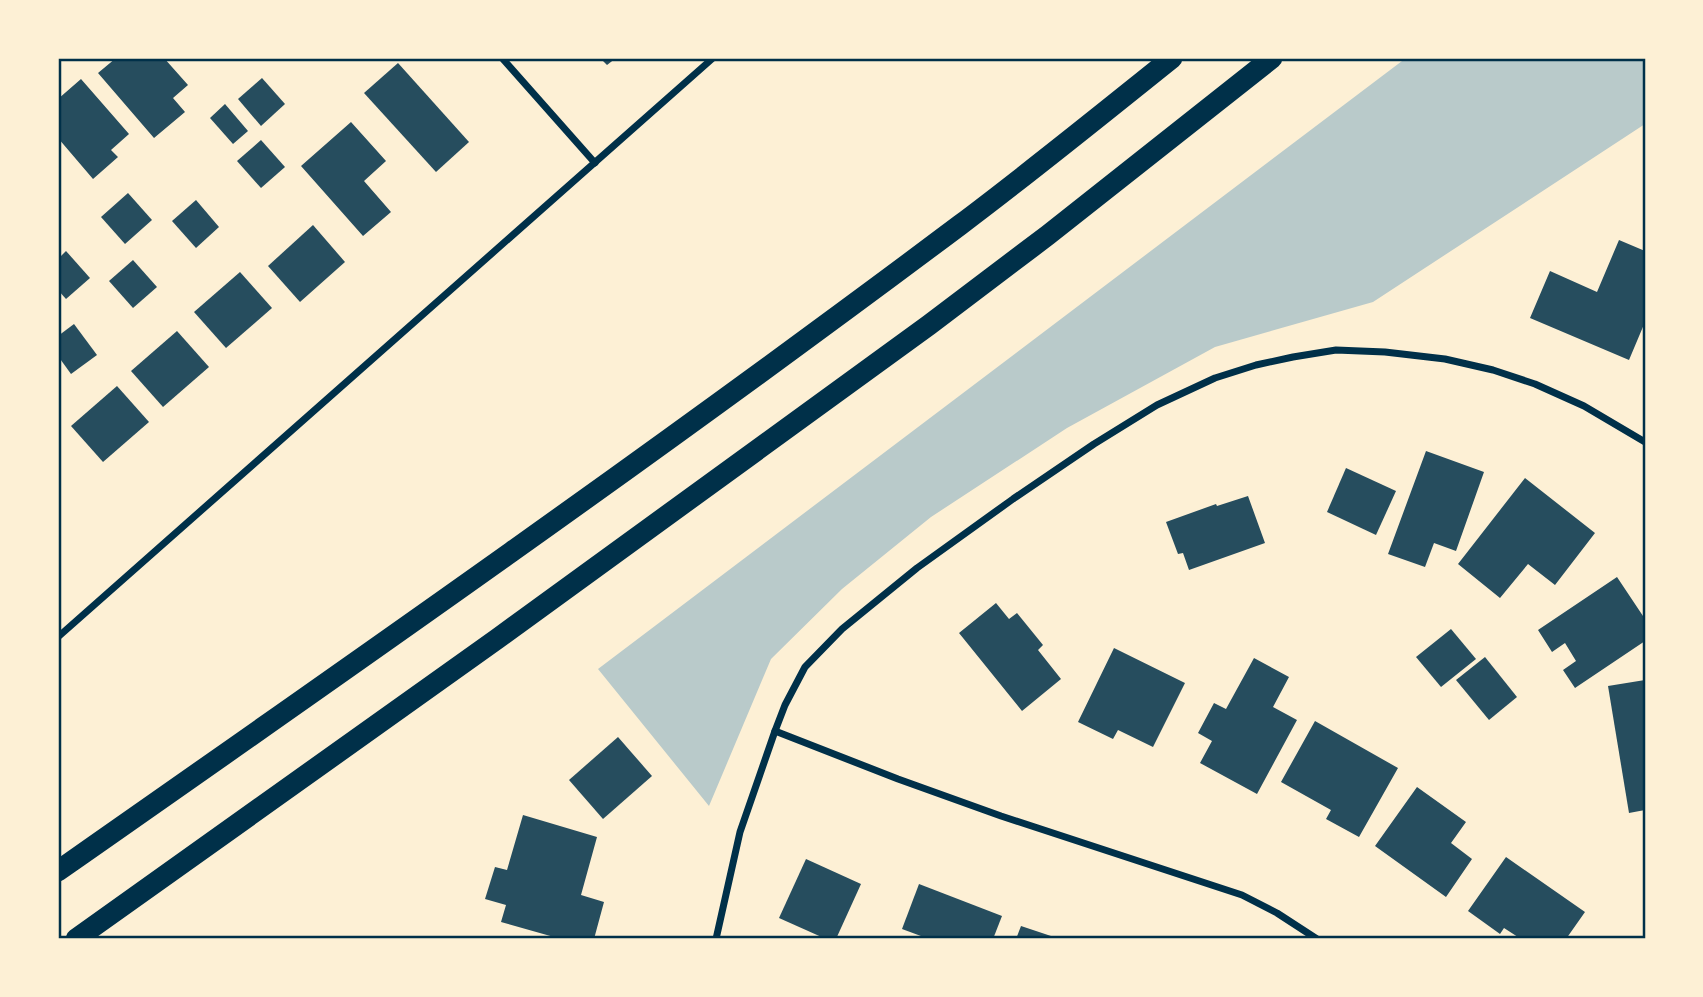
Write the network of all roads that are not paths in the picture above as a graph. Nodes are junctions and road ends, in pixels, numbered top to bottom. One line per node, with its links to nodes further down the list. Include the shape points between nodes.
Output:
1 (502, 58): 5 (street)
2 (713, 58): 5 (street)
3 (1172, 58): 9 (highway, via 962,223 649,453)
4 (1272, 58): 10 (highway, via 929,325)
5 (595, 163): 7 (street)
6 (1645, 442): 8 (street, via 1535,384 1445,359 1336,350 1214,378 1157,405 1094,444 917,568 842,629 805,667)
7 (58, 637)
8 (775, 731): 11 (street, via 740,832); 12 (street, via 988,811 1242,895)
9 (58, 870)
10 (76, 939)
11 (716, 939)
12 (1317, 939)

